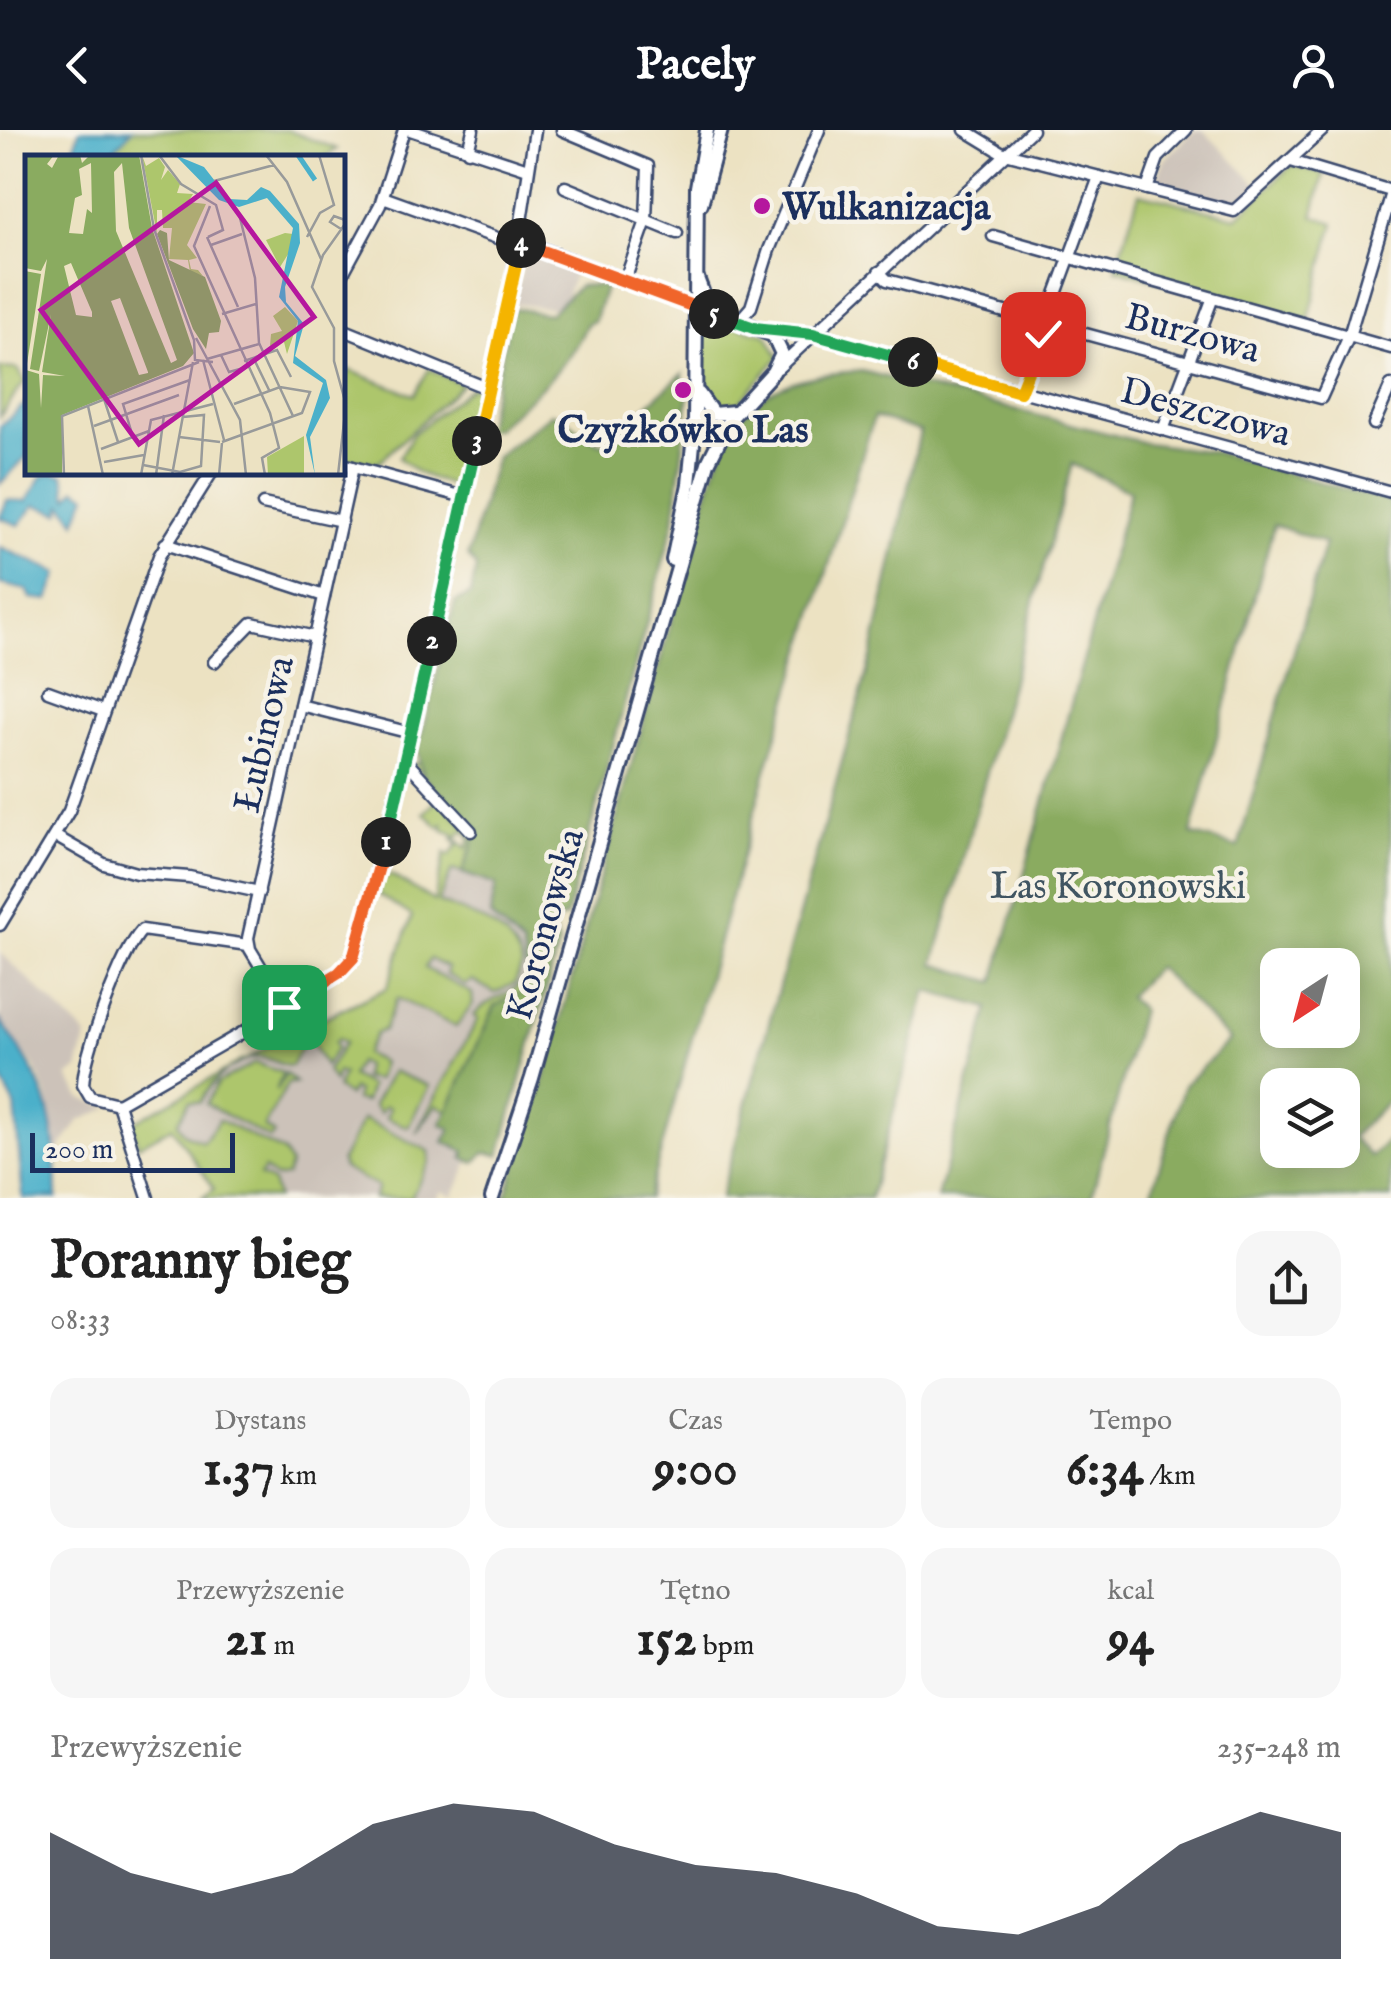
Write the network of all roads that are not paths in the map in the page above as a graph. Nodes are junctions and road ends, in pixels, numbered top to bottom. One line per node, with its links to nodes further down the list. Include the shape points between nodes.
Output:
1 (407, 130): 12 (street); 20 (street)
2 (472, 130): 12 (street)
3 (535, 130): 15 (street)
4 (562, 130): 22 (street, via 650,163)
5 (707, 130): 21 (main road)
6 (721, 130): 21 (main road)
7 (819, 130): 34 (street, via 753,304)
8 (965, 130): 13 (street)
9 (1032, 130): 13 (street, Koronowska)
10 (1186, 130): 18 (street, via 1158,158)
11 (1323, 130): 14 (street)
12 (468, 151): 15 (street)
13 (1007, 154): 16 (street); 28 (street, Koronowska)
14 (1291, 161): 18 (street, via 1234,211); 19 (street)
15 (528, 168): 25 (street)
16 (1100, 177): 18 (street); 26 (street)
17 (566, 187): 22 (street)
18 (1146, 189)
19 (1391, 193): 40 (street)
20 (383, 198): 25 (street); 27 (street)
21 (698, 210): 29 (main road, Koronowska)
22 (646, 220): 23 (street); 30 (street)
23 (677, 233)
24 (993, 236): 26 (street)
25 (518, 242): 30 (street); 46 (street)
26 (1072, 260): 32 (street); 35 (street)
27 (345, 269)
28 (878, 272): 35 (street, Burzowa, via 887,280); 39 (street, Koronowska)
29 (697, 278): 33 (main road, Koronowska); 34 (main road, via 703,304)
30 (625, 280): 31 (street)
31 (654, 291): 33 (street); 36 (street)
32 (1212, 300): 40 (street); 42 (street)
33 (694, 307): 34 (street); 36 (main road, Koronowska)
34 (725, 318): 36 (main road); 38 (main road, Deszczowa)
35 (1047, 323): 42 (street, Burzowa); 47 (street)
36 (695, 329): 45 (main road, Koronowska)
37 (345, 331): 46 (street)
38 (768, 332): 39 (street, Deszczowa); 43 (main road, via 782,348)
39 (813, 334): 43 (street, Koronowska); 47 (street, Deszczowa)
40 (1349, 336): 41 (street); 42 (street, Burzowa, via 1321,398)
41 (1391, 348)
42 (1188, 362): 50 (street)
43 (773, 372): 48 (main road, Koronowska)
44 (1391, 385): 49 (street)
45 (696, 387): 48 (main road, via 709,412); 61 (main road, Koronowska, via 690,484)
46 (489, 389): 54 (street)
47 (1020, 392): 50 (street, Deszczowa)
48 (734, 412): 61 (main road, Koronowska, via 708,463)
49 (1374, 424)
50 (1162, 430): 53 (street, Deszczowa)
51 (348, 465): 54 (street); 56 (street, Łubinowa)
52 (210, 475): 57 (street)
53 (1391, 492)
54 (464, 496): 65 (street)
55 (263, 504): 56 (street)
56 (342, 521): 58 (street, Łubinowa)
57 (165, 544): 58 (street); 64 (street)
58 (324, 596): 59 (street, Łubinowa)
59 (315, 638): 60 (street, via 252,623); 63 (street, Łubinowa)
60 (214, 662)
61 (649, 664): 75 (main road, Koronowska)
62 (48, 691): 64 (street)
63 (300, 705): 65 (street); 69 (street, Łubinowa)
64 (103, 711): 68 (street)
65 (411, 733): 66 (street)
66 (404, 760): 67 (street); 72 (street, via 356,953 342,970)
67 (471, 831)
68 (55, 836): 69 (street, via 136,874); 70 (street)
69 (259, 892): 71 (street, Łubinowa)
70 (0, 925)
71 (248, 944): 72 (street); 73 (street, via 147,927 124,954 83,1080 90,1097)
72 (284, 1007): 73 (street)
73 (118, 1104): 74 (street)
74 (148, 1198)
75 (492, 1198)

